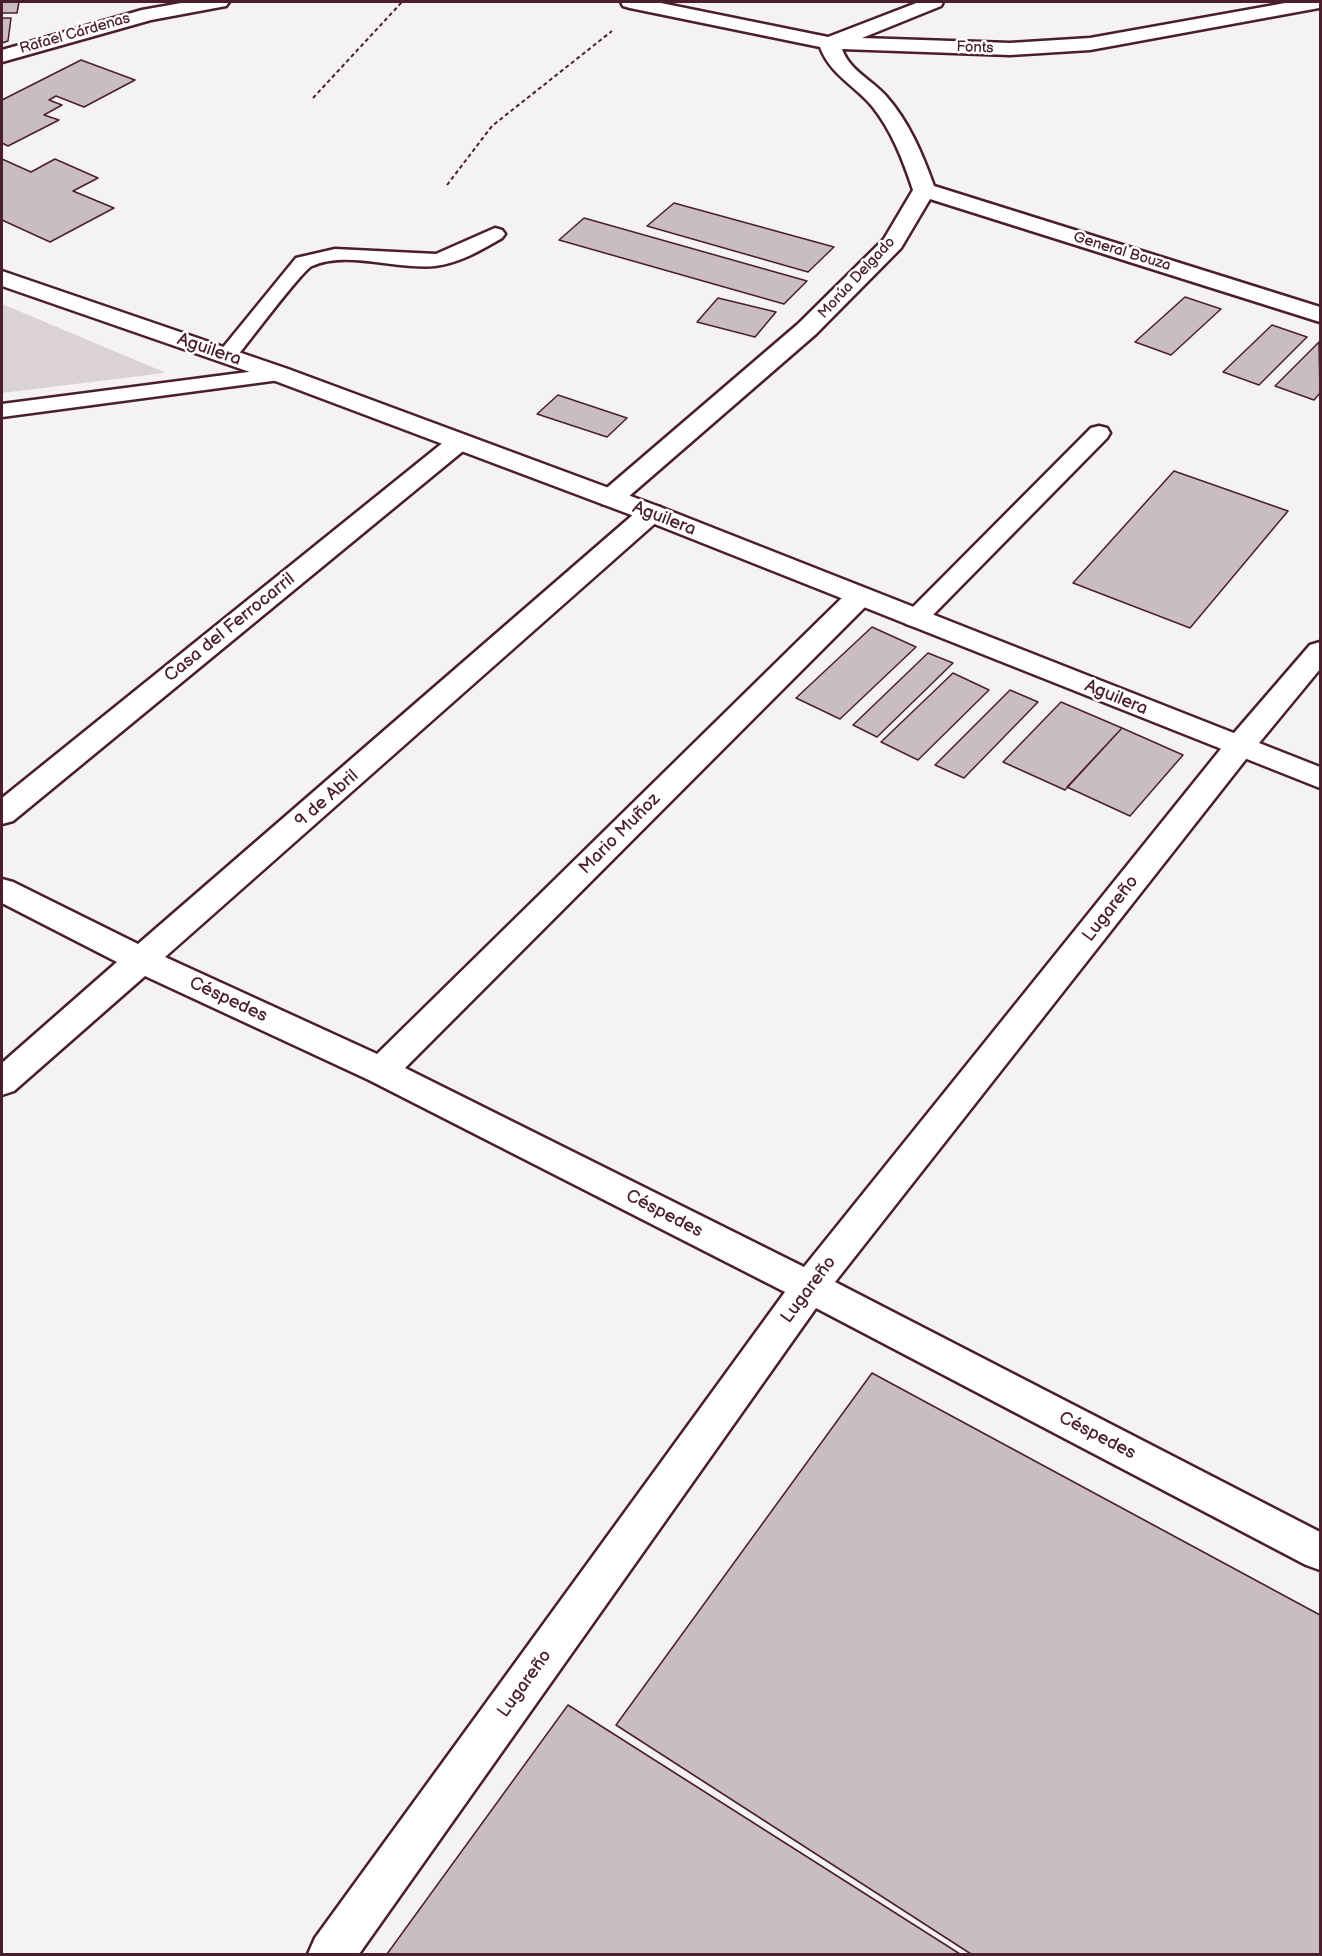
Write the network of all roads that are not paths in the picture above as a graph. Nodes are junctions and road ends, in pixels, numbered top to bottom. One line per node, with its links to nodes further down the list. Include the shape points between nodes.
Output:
1 (219, 2): 6 (street, Rafael Cárdenas, via 149,14)
2 (934, 2): 5 (street)
3 (1319, 2): 5 (street, Fonts, via 1148,35 1059,47)
4 (637, 3): 5 (street, Fonts)
5 (829, 43): 7 (street, via 836,62 894,120)
6 (2, 56)
7 (924, 190): 10 (street, General Bouza); 16 (street, Morúa Delgado, via 893,243 807,329)
8 (495, 234): 11 (lane, via 453,256 435,260 337,255 303,262)
9 (2, 278): 11 (street, Aguilera)
10 (1320, 315)
11 (227, 356): 12 (street, Aguilera)
12 (279, 374): 13 (lane); 15 (street, Aguilera)
13 (2, 411)
14 (1099, 434): 19 (lane)
15 (459, 442): 16 (street, Aguilera); 23 (street, Casa del Ferrocarril)
16 (611, 498): 17 (street, Aguilera)
17 (651, 513): 18 (street, Aguilera); 25 (street, 9 de Abril)
18 (860, 597): 19 (street, Aguilera); 26 (street, Mario Muñoz)
19 (915, 619): 21 (street, Aguilera)
20 (1320, 651): 21 (street, Lugareño)
21 (1239, 747): 22 (street, Aguilera); 28 (street, Lugareño)
22 (1320, 778)
23 (2, 814)
24 (2, 890): 25 (street, Céspedes)
25 (143, 961): 26 (street, Céspedes); 27 (street, 9 de Abril)
26 (381, 1071): 28 (street, Céspedes)
27 (2, 1082)
28 (810, 1287): 29 (street, Céspedes); 30 (street, Lugareño)
29 (1320, 1552)
30 (331, 1954)

